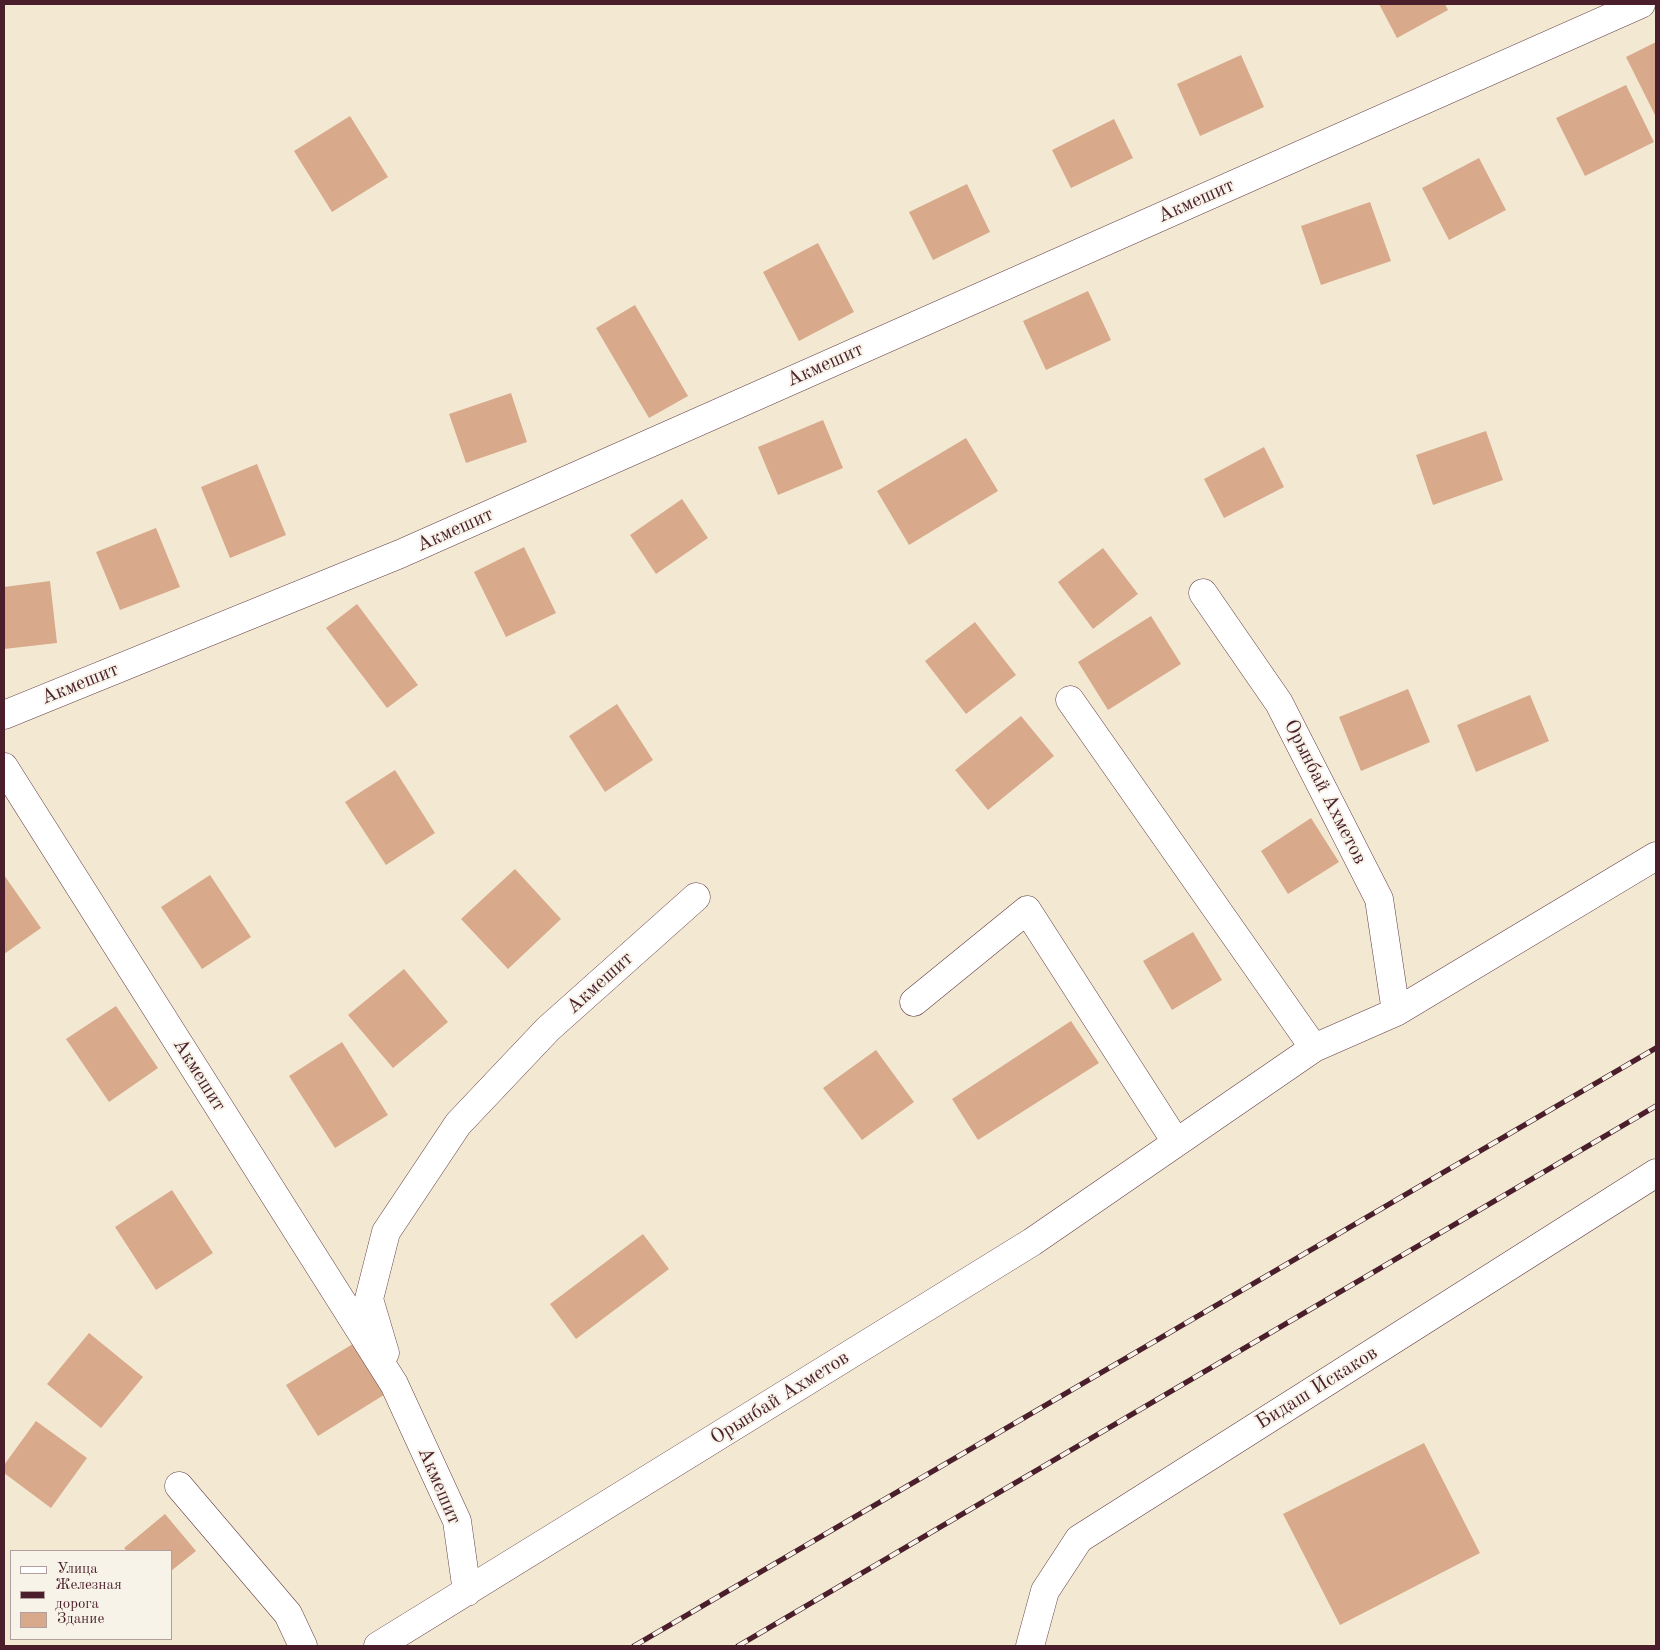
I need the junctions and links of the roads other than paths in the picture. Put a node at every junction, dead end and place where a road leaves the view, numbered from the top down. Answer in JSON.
{"nodes":[{"id":1,"x":1642,"y":4,"type":"edge"},
{"id":2,"x":1203,"y":593,"type":"dead end"},
{"id":3,"x":1070,"y":700,"type":"dead end"},
{"id":4,"x":4,"y":715,"type":"edge"},
{"id":5,"x":4,"y":767,"type":"edge"},
{"id":6,"x":1656,"y":856,"type":"edge"},
{"id":7,"x":696,"y":897,"type":"dead end"},
{"id":8,"x":914,"y":1002,"type":"dead end"},
{"id":9,"x":1396,"y":1012,"type":"junction"},
{"id":10,"x":1314,"y":1048,"type":"junction"},
{"id":11,"x":1176,"y":1142,"type":"junction"},
{"id":12,"x":1656,"y":1173,"type":"edge"},
{"id":13,"x":394,"y":1384,"type":"junction"},
{"id":14,"x":179,"y":1486,"type":"dead end"},
{"id":15,"x":467,"y":1592,"type":"junction"},
{"id":16,"x":304,"y":1646,"type":"edge"},
{"id":17,"x":378,"y":1646,"type":"edge"},
{"id":18,"x":1030,"y":1646,"type":"edge"}],
"edges":[{"from":1,"to":4,"type":"street","name":"Акмешит"},
{"from":2,"to":9,"type":"street","name":"Орынбай Ахметов"},
{"from":3,"to":10,"type":"street"},
{"from":5,"to":13,"type":"street","name":"Акмешит"},
{"from":6,"to":9,"type":"street","name":"Орынбай Ахметов"},
{"from":7,"to":13,"type":"street","name":"Акмешит"},
{"from":8,"to":11,"type":"street"},
{"from":9,"to":10,"type":"street","name":"Орынбай Ахметов"},
{"from":10,"to":11,"type":"street","name":"Орынбай Ахметов"},
{"from":11,"to":15,"type":"street","name":"Орынбай Ахметов"},
{"from":12,"to":18,"type":"street","name":"Бидаш Искаков"},
{"from":13,"to":15,"type":"street","name":"Акмешит"},
{"from":14,"to":16,"type":"street"},
{"from":15,"to":17,"type":"street","name":"Орынбай Ахметов"}]}
